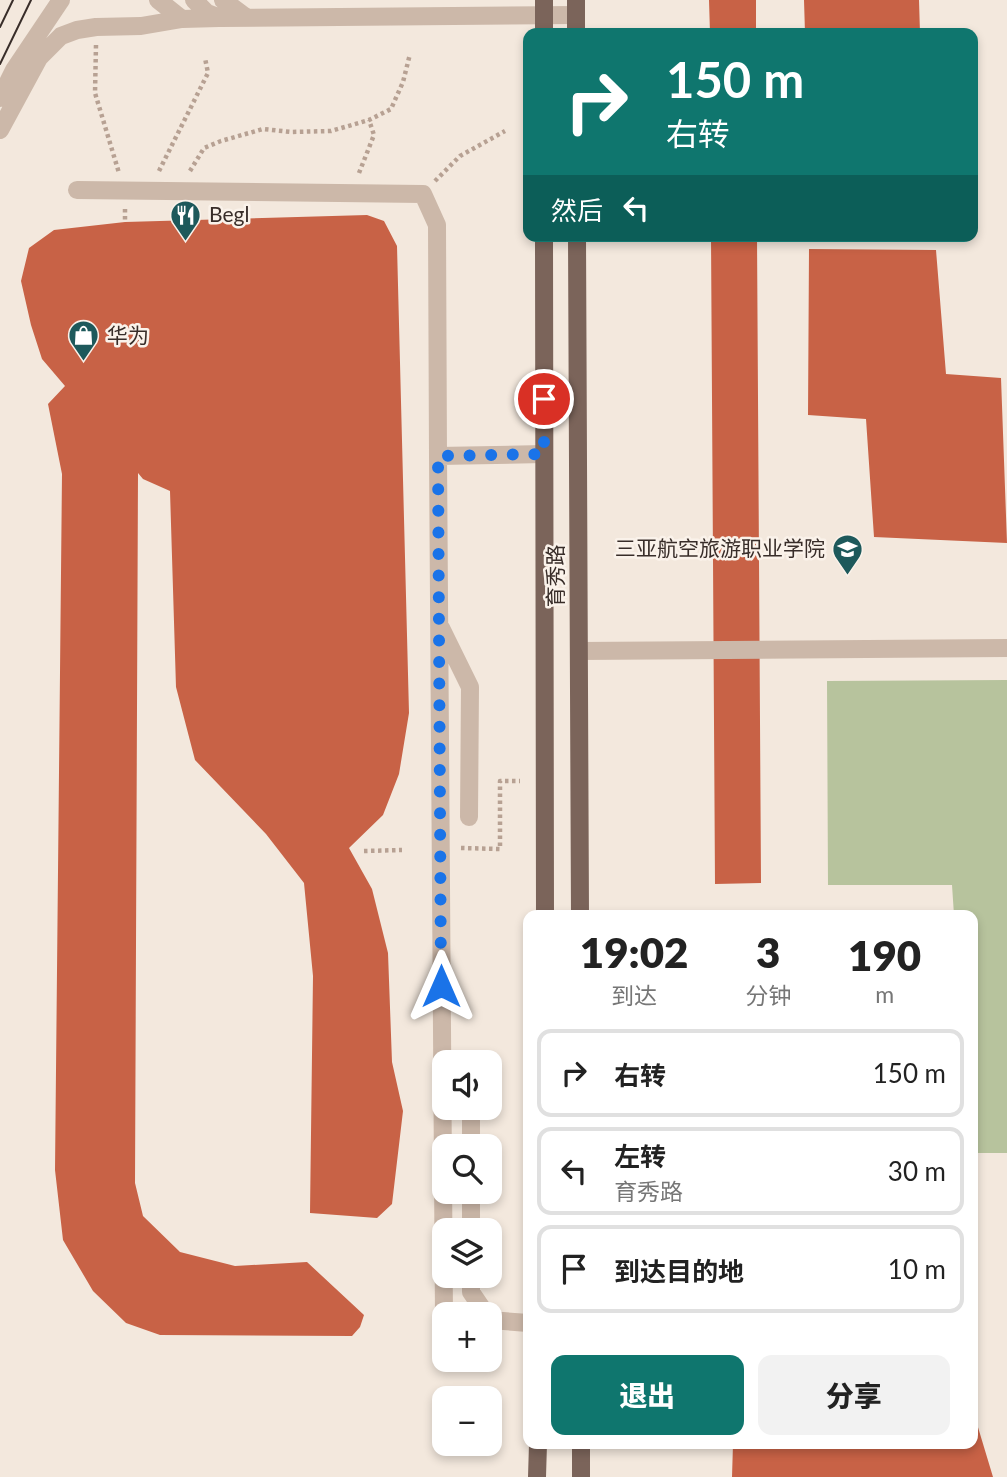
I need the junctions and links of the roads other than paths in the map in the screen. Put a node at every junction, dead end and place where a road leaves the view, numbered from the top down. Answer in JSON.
{"nodes":[{"id":1,"x":61,"y":0,"type":"edge"},
{"id":2,"x":158,"y":0,"type":"edge"},
{"id":3,"x":194,"y":0,"type":"edge"},
{"id":4,"x":223,"y":0,"type":"edge"},
{"id":5,"x":576,"y":7,"type":"edge"},
{"id":6,"x":544,"y":16,"type":"edge"},
{"id":7,"x":220,"y":18,"type":"junction"},
{"id":8,"x":247,"y":18,"type":"junction"},
{"id":9,"x":182,"y":19,"type":"junction"},
{"id":10,"x":576,"y":28,"type":"edge"},
{"id":11,"x":0,"y":98,"type":"edge"},
{"id":12,"x":0,"y":130,"type":"edge"},
{"id":13,"x":77,"y":190,"type":"dead end"},
{"id":14,"x":544,"y":242,"type":"edge"},
{"id":15,"x":577,"y":242,"type":"edge"},
{"id":16,"x":544,"y":454,"type":"junction"},
{"id":17,"x":438,"y":456,"type":"junction"},
{"id":18,"x":439,"y":624,"type":"junction"},
{"id":19,"x":1007,"y":648,"type":"edge"},
{"id":20,"x":579,"y":651,"type":"junction"},
{"id":21,"x":469,"y":817,"type":"dead end"},
{"id":22,"x":545,"y":910,"type":"edge"},
{"id":23,"x":580,"y":910,"type":"edge"},
{"id":24,"x":444,"y":1302,"type":"edge"},
{"id":25,"x":502,"y":1321,"type":"edge"},
{"id":26,"x":523,"y":1323,"type":"edge"},
{"id":27,"x":538,"y":1449,"type":"edge"},
{"id":28,"x":581,"y":1449,"type":"edge"},
{"id":29,"x":537,"y":1477,"type":"edge"},
{"id":30,"x":581,"y":1477,"type":"edge"}],
"edges":[{"from":1,"to":11,"type":"street"},
{"from":2,"to":9,"type":"street"},
{"from":3,"to":7,"type":"street"},
{"from":4,"to":8,"type":"street"},
{"from":5,"to":6,"type":"street"},
{"from":5,"to":10,"type":"main road"},
{"from":6,"to":8,"type":"street"},
{"from":7,"to":8,"type":"street"},
{"from":7,"to":9,"type":"street"},
{"from":9,"to":12,"type":"street"},
{"from":13,"to":17,"type":"street"},
{"from":14,"to":16,"type":"main road","name":"育秀路"},
{"from":15,"to":20,"type":"main road","name":"育秀路"},
{"from":16,"to":17,"type":"street"},
{"from":16,"to":22,"type":"main road","name":"育秀路"},
{"from":17,"to":18,"type":"street"},
{"from":18,"to":21,"type":"street"},
{"from":18,"to":24,"type":"street"},
{"from":19,"to":20,"type":"street"},
{"from":20,"to":23,"type":"main road","name":"育秀路"},
{"from":25,"to":26,"type":"street"},
{"from":27,"to":29,"type":"main road"},
{"from":28,"to":30,"type":"main road"}]}
